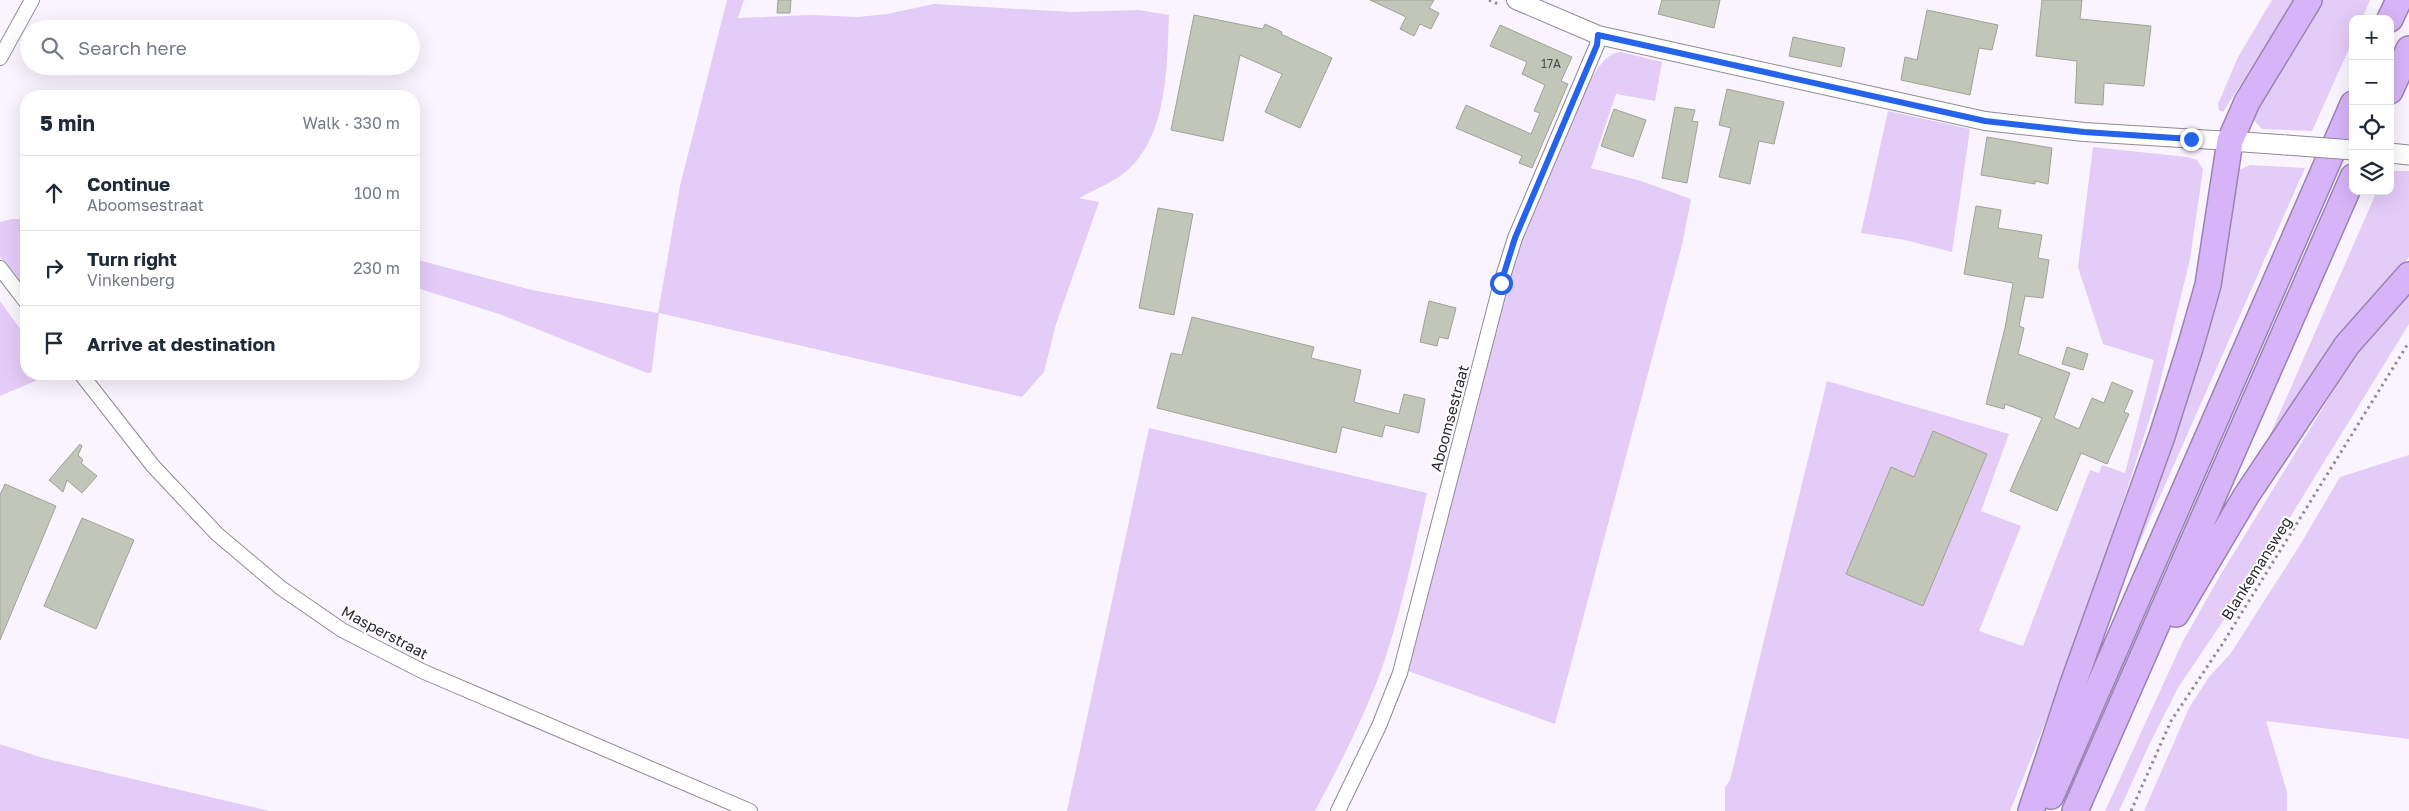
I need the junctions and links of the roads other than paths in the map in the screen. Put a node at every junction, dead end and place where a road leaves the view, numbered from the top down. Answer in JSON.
{"nodes":[{"id":1,"x":32,"y":0,"type":"edge"},
{"id":2,"x":1516,"y":0,"type":"edge"},
{"id":3,"x":2309,"y":0,"type":"edge"},
{"id":4,"x":2398,"y":0,"type":"edge"},
{"id":5,"x":2392,"y":15,"type":"edge"},
{"id":6,"x":21,"y":20,"type":"edge"},
{"id":7,"x":20,"y":22,"type":"edge"},
{"id":8,"x":1598,"y":35,"type":"junction"},
{"id":9,"x":2409,"y":49,"type":"edge"},
{"id":10,"x":0,"y":58,"type":"edge"},
{"id":11,"x":2394,"y":82,"type":"edge"},
{"id":12,"x":2353,"y":105,"type":"edge"},
{"id":13,"x":2230,"y":141,"type":"junction"},
{"id":14,"x":2349,"y":150,"type":"edge"},
{"id":15,"x":2394,"y":153,"type":"edge"},
{"id":16,"x":2409,"y":155,"type":"edge"},
{"id":17,"x":2349,"y":186,"type":"edge"},
{"id":18,"x":0,"y":268,"type":"edge"},
{"id":19,"x":2409,"y":275,"type":"edge"},
{"id":20,"x":20,"y":294,"type":"edge"},
{"id":21,"x":86,"y":380,"type":"edge"},
{"id":22,"x":2124,"y":700,"type":"junction"},
{"id":23,"x":750,"y":811,"type":"edge"},
{"id":24,"x":1338,"y":811,"type":"edge"},
{"id":25,"x":2031,"y":811,"type":"edge"},
{"id":26,"x":2044,"y":811,"type":"edge"},
{"id":27,"x":2075,"y":811,"type":"edge"}],
"edges":[{"from":1,"to":6,"type":"street"},
{"from":2,"to":8,"type":"street"},
{"from":3,"to":13,"type":"highway"},
{"from":4,"to":5,"type":"highway"},
{"from":7,"to":10,"type":"street"},
{"from":8,"to":13,"type":"street"},
{"from":8,"to":24,"type":"street","name":"Aboomsestraat"},
{"from":9,"to":11,"type":"highway"},
{"from":12,"to":26,"type":"highway"},
{"from":13,"to":14,"type":"main road","bridge":true},
{"from":13,"to":25,"type":"highway"},
{"from":15,"to":16,"type":"main road"},
{"from":17,"to":22,"type":"highway"},
{"from":18,"to":20,"type":"street"},
{"from":19,"to":22,"type":"highway"},
{"from":21,"to":23,"type":"street","name":"Masperstraat"},
{"from":22,"to":27,"type":"highway"}]}
